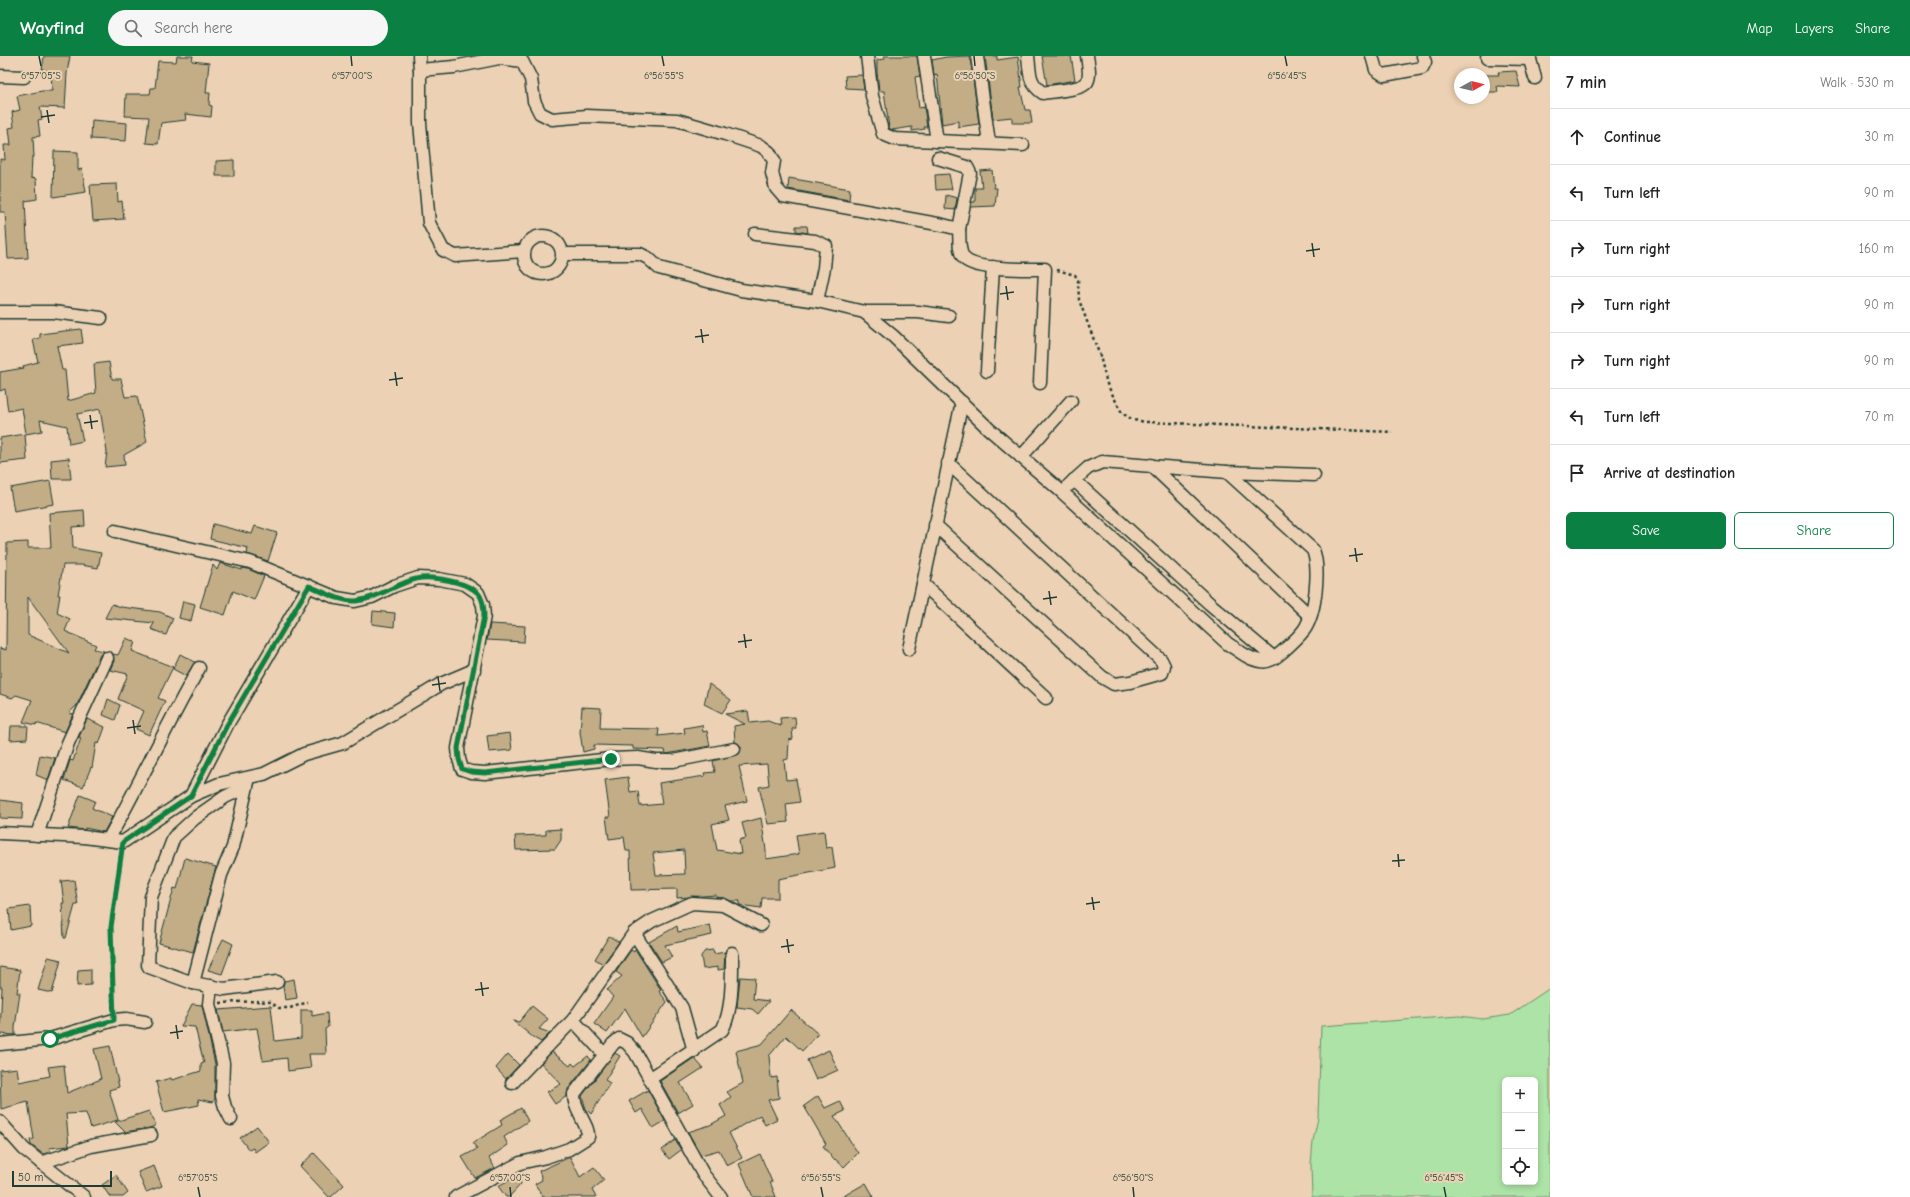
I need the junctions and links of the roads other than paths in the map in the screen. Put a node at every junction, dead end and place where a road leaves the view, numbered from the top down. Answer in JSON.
{"nodes":[{"id":1,"x":419,"y":56,"type":"edge"},
{"id":2,"x":867,"y":56,"type":"edge"},
{"id":3,"x":924,"y":56,"type":"edge"},
{"id":4,"x":977,"y":56,"type":"edge"},
{"id":5,"x":1028,"y":56,"type":"edge"},
{"id":6,"x":1087,"y":56,"type":"edge"},
{"id":7,"x":1372,"y":56,"type":"edge"},
{"id":8,"x":1423,"y":56,"type":"edge"},
{"id":9,"x":1530,"y":57,"type":"edge"},
{"id":10,"x":1487,"y":58,"type":"dead end"},
{"id":11,"x":420,"y":70,"type":"junction"},
{"id":12,"x":0,"y":76,"type":"edge"},
{"id":13,"x":24,"y":77,"type":"dead end"},
{"id":14,"x":1535,"y":78,"type":"dead end"},
{"id":15,"x":937,"y":141,"type":"junction"},
{"id":16,"x":989,"y":143,"type":"junction"},
{"id":17,"x":1023,"y":145,"type":"dead end"},
{"id":18,"x":938,"y":158,"type":"dead end"},
{"id":19,"x":959,"y":230,"type":"junction"},
{"id":20,"x":754,"y":234,"type":"dead end"},
{"id":21,"x":524,"y":251,"type":"junction"},
{"id":22,"x":563,"y":254,"type":"junction"},
{"id":23,"x":993,"y":267,"type":"junction"},
{"id":24,"x":817,"y":300,"type":"junction"},
{"id":25,"x":0,"y":312,"type":"edge"},
{"id":26,"x":864,"y":312,"type":"junction"},
{"id":27,"x":949,"y":316,"type":"dead end"},
{"id":28,"x":101,"y":318,"type":"dead end"},
{"id":29,"x":987,"y":371,"type":"dead end"},
{"id":30,"x":1040,"y":383,"type":"dead end"},
{"id":31,"x":1071,"y":401,"type":"dead end"},
{"id":32,"x":962,"y":402,"type":"junction"},
{"id":33,"x":1021,"y":456,"type":"junction"},
{"id":34,"x":948,"y":463,"type":"junction"},
{"id":35,"x":1151,"y":465,"type":"junction"},
{"id":36,"x":1227,"y":472,"type":"junction"},
{"id":37,"x":1314,"y":475,"type":"dead end"},
{"id":38,"x":1074,"y":480,"type":"junction"},
{"id":39,"x":1062,"y":492,"type":"junction"},
{"id":40,"x":935,"y":525,"type":"junction"},
{"id":41,"x":115,"y":530,"type":"dead end"},
{"id":42,"x":923,"y":584,"type":"junction"},
{"id":43,"x":309,"y":586,"type":"junction"},
{"id":44,"x":1309,"y":615,"type":"junction"},
{"id":45,"x":909,"y":649,"type":"dead end"},
{"id":46,"x":107,"y":658,"type":"dead end"},
{"id":47,"x":1274,"y":658,"type":"junction"},
{"id":48,"x":199,"y":668,"type":"dead end"},
{"id":49,"x":474,"y":670,"type":"junction"},
{"id":50,"x":1046,"y":698,"type":"dead end"},
{"id":51,"x":734,"y":749,"type":"dead end"},
{"id":52,"x":248,"y":782,"type":"junction"},
{"id":53,"x":191,"y":796,"type":"junction"},
{"id":54,"x":0,"y":833,"type":"edge"},
{"id":55,"x":37,"y":835,"type":"junction"},
{"id":56,"x":108,"y":840,"type":"junction"},
{"id":57,"x":761,"y":925,"type":"dead end"},
{"id":58,"x":634,"y":933,"type":"junction"},
{"id":59,"x":732,"y":953,"type":"dead end"},
{"id":60,"x":277,"y":982,"type":"dead end"},
{"id":61,"x":193,"y":983,"type":"junction"},
{"id":62,"x":211,"y":986,"type":"junction"},
{"id":63,"x":573,"y":1020,"type":"junction"},
{"id":64,"x":145,"y":1022,"type":"dead end"},
{"id":65,"x":0,"y":1044,"type":"edge"},
{"id":66,"x":694,"y":1051,"type":"junction"},
{"id":67,"x":605,"y":1054,"type":"junction"},
{"id":68,"x":651,"y":1078,"type":"junction"},
{"id":69,"x":512,"y":1083,"type":"dead end"},
{"id":70,"x":231,"y":1119,"type":"dead end"},
{"id":71,"x":0,"y":1122,"type":"edge"},
{"id":72,"x":151,"y":1135,"type":"dead end"},
{"id":73,"x":41,"y":1163,"type":"junction"},
{"id":74,"x":84,"y":1197,"type":"edge"},
{"id":75,"x":456,"y":1197,"type":"edge"},
{"id":76,"x":721,"y":1197,"type":"edge"}],
"edges":[{"from":1,"to":11,"type":"street"},
{"from":2,"to":15,"type":"street"},
{"from":3,"to":15,"type":"street"},
{"from":4,"to":16,"type":"street"},
{"from":5,"to":6,"type":"street"},
{"from":7,"to":8,"type":"street"},
{"from":9,"to":10,"type":"street"},
{"from":9,"to":14,"type":"street"},
{"from":11,"to":19,"type":"street"},
{"from":11,"to":21,"type":"street"},
{"from":12,"to":13,"type":"street"},
{"from":15,"to":16,"type":"street"},
{"from":16,"to":17,"type":"street"},
{"from":18,"to":19,"type":"street"},
{"from":19,"to":23,"type":"street"},
{"from":20,"to":24,"type":"street"},
{"from":21,"to":22,"type":"street"},
{"from":21,"to":22,"type":"street"},
{"from":22,"to":24,"type":"street"},
{"from":23,"to":29,"type":"street"},
{"from":23,"to":30,"type":"street"},
{"from":24,"to":26,"type":"street"},
{"from":25,"to":28,"type":"street"},
{"from":26,"to":27,"type":"street"},
{"from":26,"to":32,"type":"street"},
{"from":31,"to":33,"type":"street"},
{"from":32,"to":33,"type":"street"},
{"from":32,"to":34,"type":"street"},
{"from":33,"to":39,"type":"street"},
{"from":34,"to":40,"type":"street"},
{"from":34,"to":40,"type":"street"},
{"from":35,"to":36,"type":"street"},
{"from":35,"to":38,"type":"street"},
{"from":35,"to":44,"type":"street"},
{"from":36,"to":37,"type":"street"},
{"from":36,"to":44,"type":"street"},
{"from":38,"to":39,"type":"street"},
{"from":38,"to":47,"type":"street"},
{"from":39,"to":47,"type":"street"},
{"from":40,"to":42,"type":"street"},
{"from":41,"to":43,"type":"street"},
{"from":42,"to":45,"type":"street"},
{"from":42,"to":50,"type":"street"},
{"from":43,"to":49,"type":"street"},
{"from":43,"to":53,"type":"street"},
{"from":44,"to":47,"type":"street"},
{"from":46,"to":55,"type":"street"},
{"from":48,"to":56,"type":"street"},
{"from":49,"to":51,"type":"street"},
{"from":49,"to":52,"type":"street"},
{"from":52,"to":53,"type":"street"},
{"from":52,"to":61,"type":"street"},
{"from":52,"to":61,"type":"street"},
{"from":53,"to":56,"type":"street"},
{"from":54,"to":55,"type":"street"},
{"from":55,"to":56,"type":"street"},
{"from":57,"to":58,"type":"street"},
{"from":58,"to":63,"type":"street"},
{"from":58,"to":66,"type":"street"},
{"from":59,"to":66,"type":"street"},
{"from":60,"to":62,"type":"street"},
{"from":61,"to":62,"type":"street"},
{"from":62,"to":70,"type":"street"},
{"from":63,"to":67,"type":"street"},
{"from":63,"to":69,"type":"street"},
{"from":64,"to":65,"type":"street"},
{"from":66,"to":68,"type":"street"},
{"from":67,"to":68,"type":"street"},
{"from":67,"to":75,"type":"street"},
{"from":68,"to":76,"type":"street"},
{"from":71,"to":73,"type":"street"},
{"from":72,"to":73,"type":"street"},
{"from":73,"to":74,"type":"street"}]}
